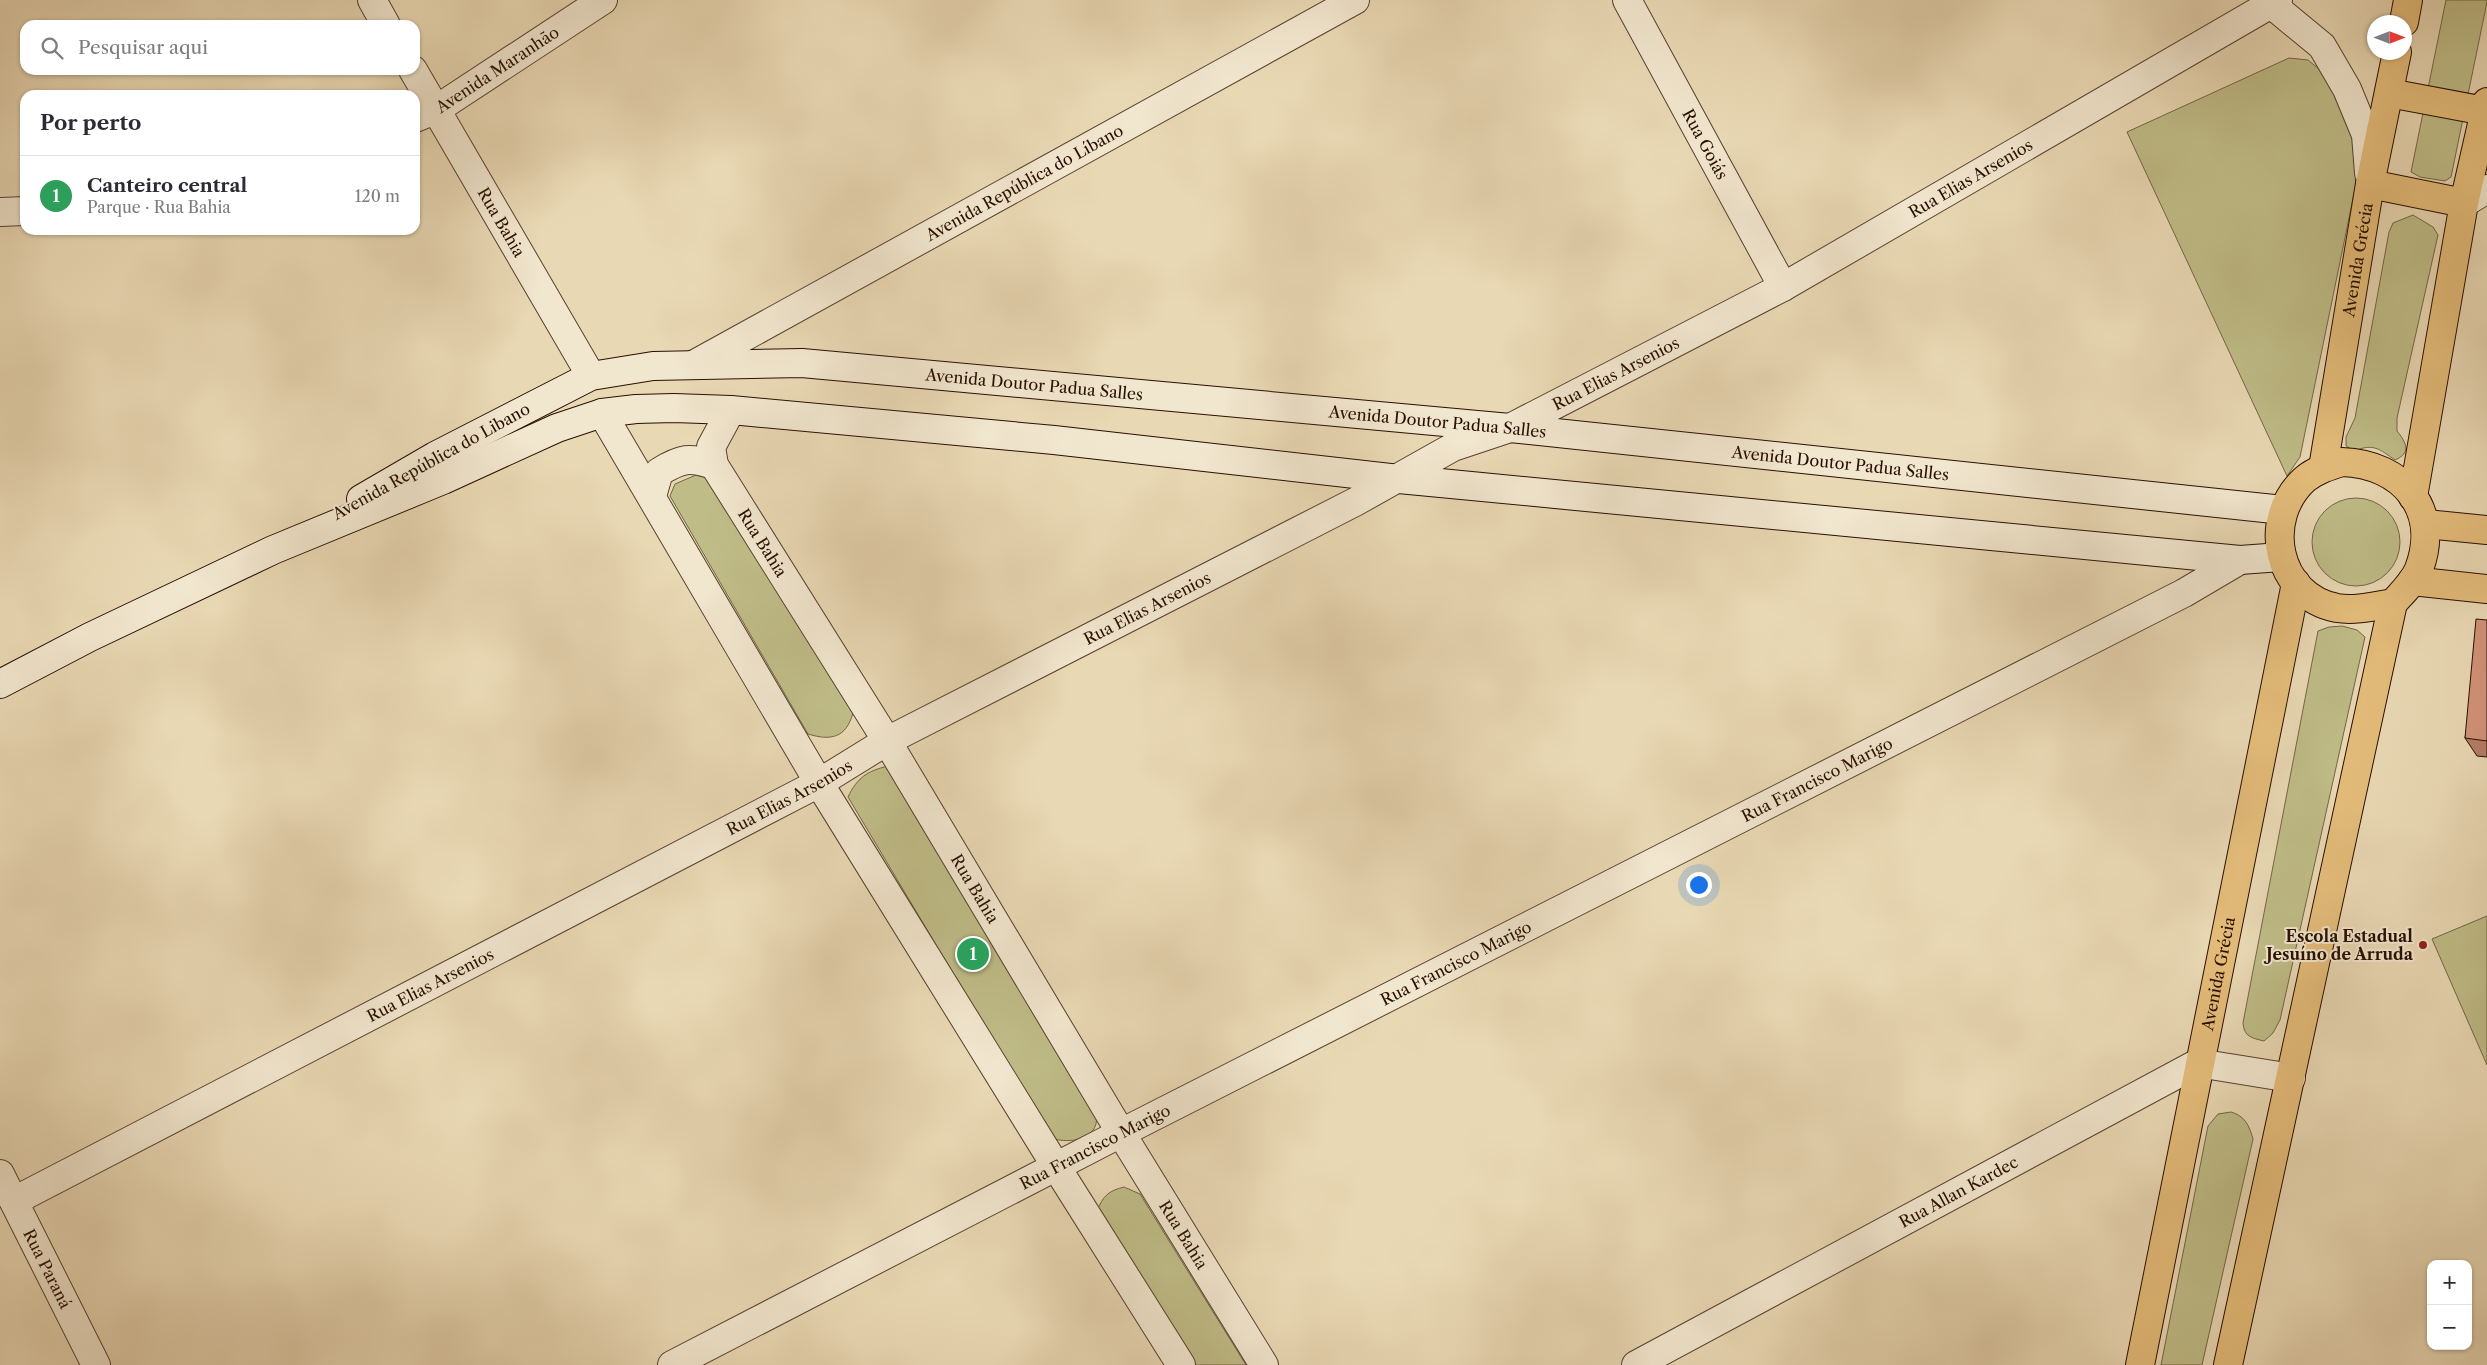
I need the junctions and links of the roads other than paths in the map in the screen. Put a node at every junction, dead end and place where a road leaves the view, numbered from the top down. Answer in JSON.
{"nodes":[{"id":1,"x":372,"y":0,"type":"edge"},
{"id":2,"x":603,"y":0,"type":"edge"},
{"id":3,"x":1355,"y":0,"type":"edge"},
{"id":4,"x":1626,"y":0,"type":"edge"},
{"id":5,"x":2408,"y":0,"type":"edge"},
{"id":6,"x":2275,"y":2,"type":"edge"},
{"id":7,"x":2405,"y":15,"type":"edge"},
{"id":8,"x":383,"y":20,"type":"edge"},
{"id":9,"x":2395,"y":60,"type":"edge"},
{"id":10,"x":414,"y":75,"type":"edge"},
{"id":11,"x":419,"y":90,"type":"edge"},
{"id":12,"x":2389,"y":93,"type":"junction"},
{"id":13,"x":420,"y":94,"type":"edge"},
{"id":14,"x":2486,"y":106,"type":"edge"},
{"id":15,"x":426,"y":114,"type":"edge"},
{"id":16,"x":2370,"y":184,"type":"junction"},
{"id":17,"x":2476,"y":196,"type":"edge"},
{"id":18,"x":20,"y":211,"type":"edge"},
{"id":19,"x":0,"y":212,"type":"edge"},
{"id":20,"x":1783,"y":287,"type":"junction"},
{"id":21,"x":695,"y":364,"type":"junction"},
{"id":22,"x":591,"y":376,"type":"junction"},
{"id":23,"x":731,"y":410,"type":"junction"},
{"id":24,"x":602,"y":413,"type":"junction"},
{"id":25,"x":1510,"y":428,"type":"junction"},
{"id":26,"x":714,"y":465,"type":"junction"},
{"id":27,"x":2323,"y":468,"type":"junction"},
{"id":28,"x":1399,"y":479,"type":"junction"},
{"id":29,"x":652,"y":496,"type":"junction"},
{"id":30,"x":2414,"y":496,"type":"junction"},
{"id":31,"x":2283,"y":510,"type":"junction"},
{"id":32,"x":2426,"y":524,"type":"junction"},
{"id":33,"x":2487,"y":530,"type":"edge"},
{"id":34,"x":273,"y":550,"type":"junction"},
{"id":35,"x":2282,"y":557,"type":"junction"},
{"id":36,"x":2240,"y":560,"type":"junction"},
{"id":37,"x":2412,"y":582,"type":"junction"},
{"id":38,"x":2296,"y":583,"type":"junction"},
{"id":39,"x":2487,"y":589,"type":"edge"},
{"id":40,"x":2393,"y":603,"type":"junction"},
{"id":41,"x":0,"y":684,"type":"edge"},
{"id":42,"x":887,"y":741,"type":"junction"},
{"id":43,"x":819,"y":783,"type":"junction"},
{"id":44,"x":2198,"y":1063,"type":"junction"},
{"id":45,"x":2291,"y":1078,"type":"junction"},
{"id":46,"x":1121,"y":1133,"type":"junction"},
{"id":47,"x":1057,"y":1168,"type":"junction"},
{"id":48,"x":0,"y":1174,"type":"edge"},
{"id":49,"x":14,"y":1200,"type":"junction"},
{"id":50,"x":96,"y":1365,"type":"edge"},
{"id":51,"x":672,"y":1365,"type":"edge"},
{"id":52,"x":1181,"y":1365,"type":"edge"},
{"id":53,"x":1264,"y":1365,"type":"edge"},
{"id":54,"x":1636,"y":1365,"type":"edge"},
{"id":55,"x":2140,"y":1365,"type":"edge"},
{"id":56,"x":2228,"y":1365,"type":"edge"}],
"edges":[{"from":1,"to":8,"type":"street"},
{"from":2,"to":15,"type":"street","name":"Avenida Maranhão"},
{"from":3,"to":21,"type":"street","name":"Avenida República do Líbano"},
{"from":4,"to":20,"type":"street","name":"Rua Goiás"},
{"from":5,"to":7,"type":"main road"},
{"from":6,"to":16,"type":"street"},
{"from":6,"to":20,"type":"street","name":"Rua Elias Arsenios"},
{"from":9,"to":12,"type":"main road","name":"Avenida Grécia"},
{"from":10,"to":11,"type":"street","name":"Rua Bahia"},
{"from":12,"to":14,"type":"main road"},
{"from":12,"to":16,"type":"main road","name":"Avenida Grécia"},
{"from":13,"to":15,"type":"street","name":"Rua Bahia"},
{"from":14,"to":17,"type":"main road"},
{"from":15,"to":22,"type":"street","name":"Rua Bahia"},
{"from":16,"to":17,"type":"main road"},
{"from":16,"to":27,"type":"main road","name":"Avenida Grécia"},
{"from":17,"to":30,"type":"main road"},
{"from":18,"to":19,"type":"street"},
{"from":20,"to":25,"type":"street","name":"Rua Elias Arsenios"},
{"from":21,"to":22,"type":"street","name":"Avenida Doutor Padua Salles"},
{"from":21,"to":25,"type":"street","name":"Avenida Doutor Padua Salles"},
{"from":22,"to":34,"type":"street","name":"Avenida República do Libano"},
{"from":23,"to":24,"type":"street","name":"Avenida República do Libano"},
{"from":23,"to":26,"type":"street"},
{"from":23,"to":28,"type":"street"},
{"from":24,"to":29,"type":"street"},
{"from":24,"to":34,"type":"street","name":"Avenida República do Libano"},
{"from":25,"to":28,"type":"street","name":"Rua Elias Arsenios"},
{"from":25,"to":31,"type":"street","name":"Avenida Doutor Padua Salles"},
{"from":26,"to":29,"type":"street"},
{"from":26,"to":42,"type":"street","name":"Rua Bahia"},
{"from":27,"to":30,"type":"main road"},
{"from":27,"to":31,"type":"main road"},
{"from":28,"to":36,"type":"street"},
{"from":28,"to":42,"type":"street","name":"Rua Elias Arsenios"},
{"from":29,"to":43,"type":"street"},
{"from":30,"to":32,"type":"main road"},
{"from":31,"to":35,"type":"main road"},
{"from":32,"to":33,"type":"main road"},
{"from":32,"to":37,"type":"main road"},
{"from":34,"to":41,"type":"street","name":"Avenida República do Libano"},
{"from":35,"to":36,"type":"street"},
{"from":35,"to":38,"type":"main road"},
{"from":36,"to":46,"type":"street","name":"Rua Francisco Marigo"},
{"from":37,"to":39,"type":"main road"},
{"from":37,"to":40,"type":"main road"},
{"from":38,"to":40,"type":"main road"},
{"from":38,"to":44,"type":"main road","name":"Avenida Grécia"},
{"from":40,"to":45,"type":"main road"},
{"from":42,"to":43,"type":"street","name":"Rua Elias Arsenios"},
{"from":42,"to":46,"type":"street","name":"Rua Bahia"},
{"from":43,"to":47,"type":"street"},
{"from":43,"to":49,"type":"street","name":"Rua Elias Arsenios"},
{"from":44,"to":45,"type":"street"},
{"from":44,"to":54,"type":"street","name":"Rua Allan Kardec"},
{"from":44,"to":55,"type":"main road","name":"Avenida Grécia"},
{"from":45,"to":56,"type":"main road"},
{"from":46,"to":47,"type":"street","name":"Rua Francisco Marigo"},
{"from":46,"to":53,"type":"street","name":"Rua Bahia"},
{"from":47,"to":51,"type":"street","name":"Rua Francisco Marigo"},
{"from":47,"to":52,"type":"street"},
{"from":48,"to":49,"type":"street","name":"Rua Paraná"},
{"from":49,"to":50,"type":"street","name":"Rua Paraná"}]}
